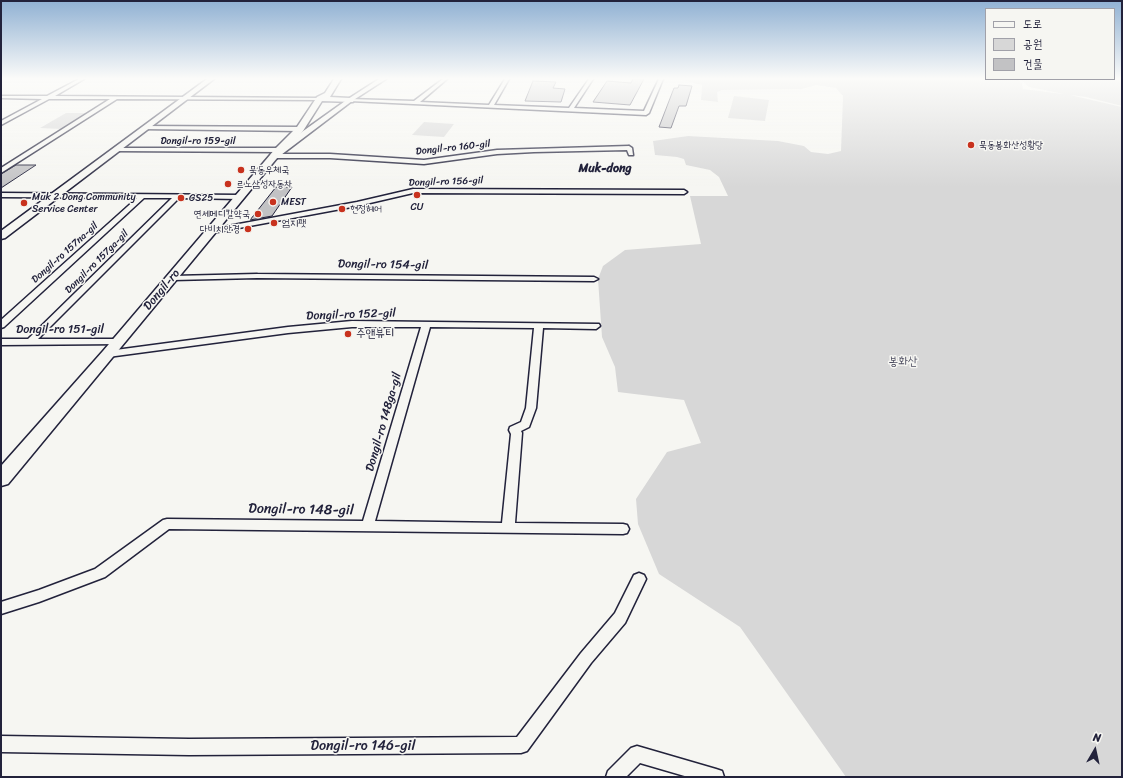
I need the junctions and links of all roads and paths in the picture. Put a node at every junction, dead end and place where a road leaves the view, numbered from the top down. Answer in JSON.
{"nodes":[{"id":1,"x":15,"y":115,"type":"edge"},
{"id":2,"x":89,"y":115,"type":"edge"},
{"id":3,"x":162,"y":115,"type":"edge"},
{"id":4,"x":309,"y":115,"type":"edge"},
{"id":5,"x":321,"y":115,"type":"edge"},
{"id":6,"x":329,"y":115,"type":"edge"},
{"id":7,"x":1,"y":123,"type":"edge"},
{"id":8,"x":302,"y":125,"type":"junction"},
{"id":9,"x":145,"y":128,"type":"junction"},
{"id":10,"x":117,"y":150,"type":"junction"},
{"id":11,"x":277,"y":153,"type":"junction"},
{"id":12,"x":631,"y":154,"type":"dead end"},
{"id":13,"x":1,"y":165,"type":"edge"},
{"id":14,"x":9,"y":165,"type":"junction"},
{"id":15,"x":1,"y":171,"type":"edge"},
{"id":16,"x":684,"y":192,"type":"dead end"},
{"id":17,"x":1,"y":196,"type":"edge"},
{"id":18,"x":55,"y":196,"type":"junction"},
{"id":19,"x":143,"y":196,"type":"junction"},
{"id":20,"x":178,"y":196,"type":"junction"},
{"id":21,"x":240,"y":197,"type":"junction"},
{"id":22,"x":1,"y":228,"type":"edge"},
{"id":23,"x":10,"y":229,"type":"junction"},
{"id":24,"x":212,"y":231,"type":"junction"},
{"id":25,"x":1,"y":236,"type":"edge"},
{"id":26,"x":172,"y":278,"type":"junction"},
{"id":27,"x":594,"y":280,"type":"dead end"},
{"id":28,"x":1,"y":325,"type":"edge"},
{"id":29,"x":426,"y":325,"type":"junction"},
{"id":30,"x":539,"y":326,"type":"junction"},
{"id":31,"x":596,"y":326,"type":"dead end"},
{"id":32,"x":1,"y":342,"type":"edge"},
{"id":33,"x":30,"y":342,"type":"junction"},
{"id":34,"x":118,"y":342,"type":"junction"},
{"id":35,"x":108,"y":354,"type":"junction"},
{"id":36,"x":1,"y":479,"type":"edge"},
{"id":37,"x":366,"y":526,"type":"junction"},
{"id":38,"x":508,"y":528,"type":"junction"},
{"id":39,"x":623,"y":529,"type":"dead end"},
{"id":40,"x":639,"y":579,"type":"dead end"},
{"id":41,"x":1,"y":608,"type":"edge"},
{"id":42,"x":1,"y":744,"type":"edge"},
{"id":43,"x":614,"y":777,"type":"edge"},
{"id":44,"x":716,"y":777,"type":"edge"}],
"edges":[{"from":1,"to":7,"type":"street"},
{"from":2,"to":14,"type":"street"},
{"from":3,"to":9,"type":"street"},
{"from":4,"to":8,"type":"main road","name":"Dongil-ro"},
{"from":5,"to":8,"type":"street"},
{"from":6,"to":11,"type":"street"},
{"from":8,"to":9,"type":"street"},
{"from":8,"to":11,"type":"main road","name":"Dongil-ro"},
{"from":9,"to":10,"type":"street"},
{"from":10,"to":11,"type":"street","name":"Dongil-ro 159-gil"},
{"from":10,"to":18,"type":"street"},
{"from":11,"to":12,"type":"street","name":"Dongil-ro 160-gil"},
{"from":11,"to":21,"type":"main road","name":"Dongil-ro"},
{"from":13,"to":14,"type":"street"},
{"from":14,"to":15,"type":"street"},
{"from":16,"to":24,"type":"street","name":"Dongil-ro 156-gil"},
{"from":17,"to":18,"type":"street"},
{"from":18,"to":19,"type":"street"},
{"from":18,"to":23,"type":"street"},
{"from":19,"to":20,"type":"street"},
{"from":19,"to":28,"type":"street","name":"Dongil-ro 157na-gil"},
{"from":20,"to":21,"type":"street"},
{"from":20,"to":33,"type":"street","name":"Dongil-ro 157ga-gil"},
{"from":21,"to":24,"type":"main road","name":"Dongil-ro"},
{"from":22,"to":23,"type":"street"},
{"from":23,"to":25,"type":"street"},
{"from":24,"to":26,"type":"main road","name":"Dongil-ro"},
{"from":26,"to":27,"type":"street","name":"Dongil-ro 154-gil"},
{"from":26,"to":34,"type":"main road","name":"Dongil-ro"},
{"from":29,"to":30,"type":"street","name":"Dongil-ro 152-gil"},
{"from":29,"to":35,"type":"street","name":"Dongil-ro 152-gil"},
{"from":29,"to":37,"type":"street","name":"Dongil-ro 148ga-gil"},
{"from":30,"to":31,"type":"street","name":"Dongil-ro 152-gil"},
{"from":30,"to":38,"type":"street"},
{"from":32,"to":33,"type":"street","name":"Dongil-ro 151-gil"},
{"from":33,"to":34,"type":"street","name":"Dongil-ro 151-gil"},
{"from":34,"to":35,"type":"main road","name":"Dongil-ro"},
{"from":35,"to":36,"type":"main road","name":"Dongil-ro"},
{"from":37,"to":38,"type":"street","name":"Dongil-ro 148-gil"},
{"from":37,"to":41,"type":"street","name":"Dongil-ro 148-gil"},
{"from":38,"to":39,"type":"street","name":"Dongil-ro 148-gil"},
{"from":40,"to":42,"type":"street","name":"Dongil-ro 146-gil"},
{"from":43,"to":44,"type":"street"}]}
